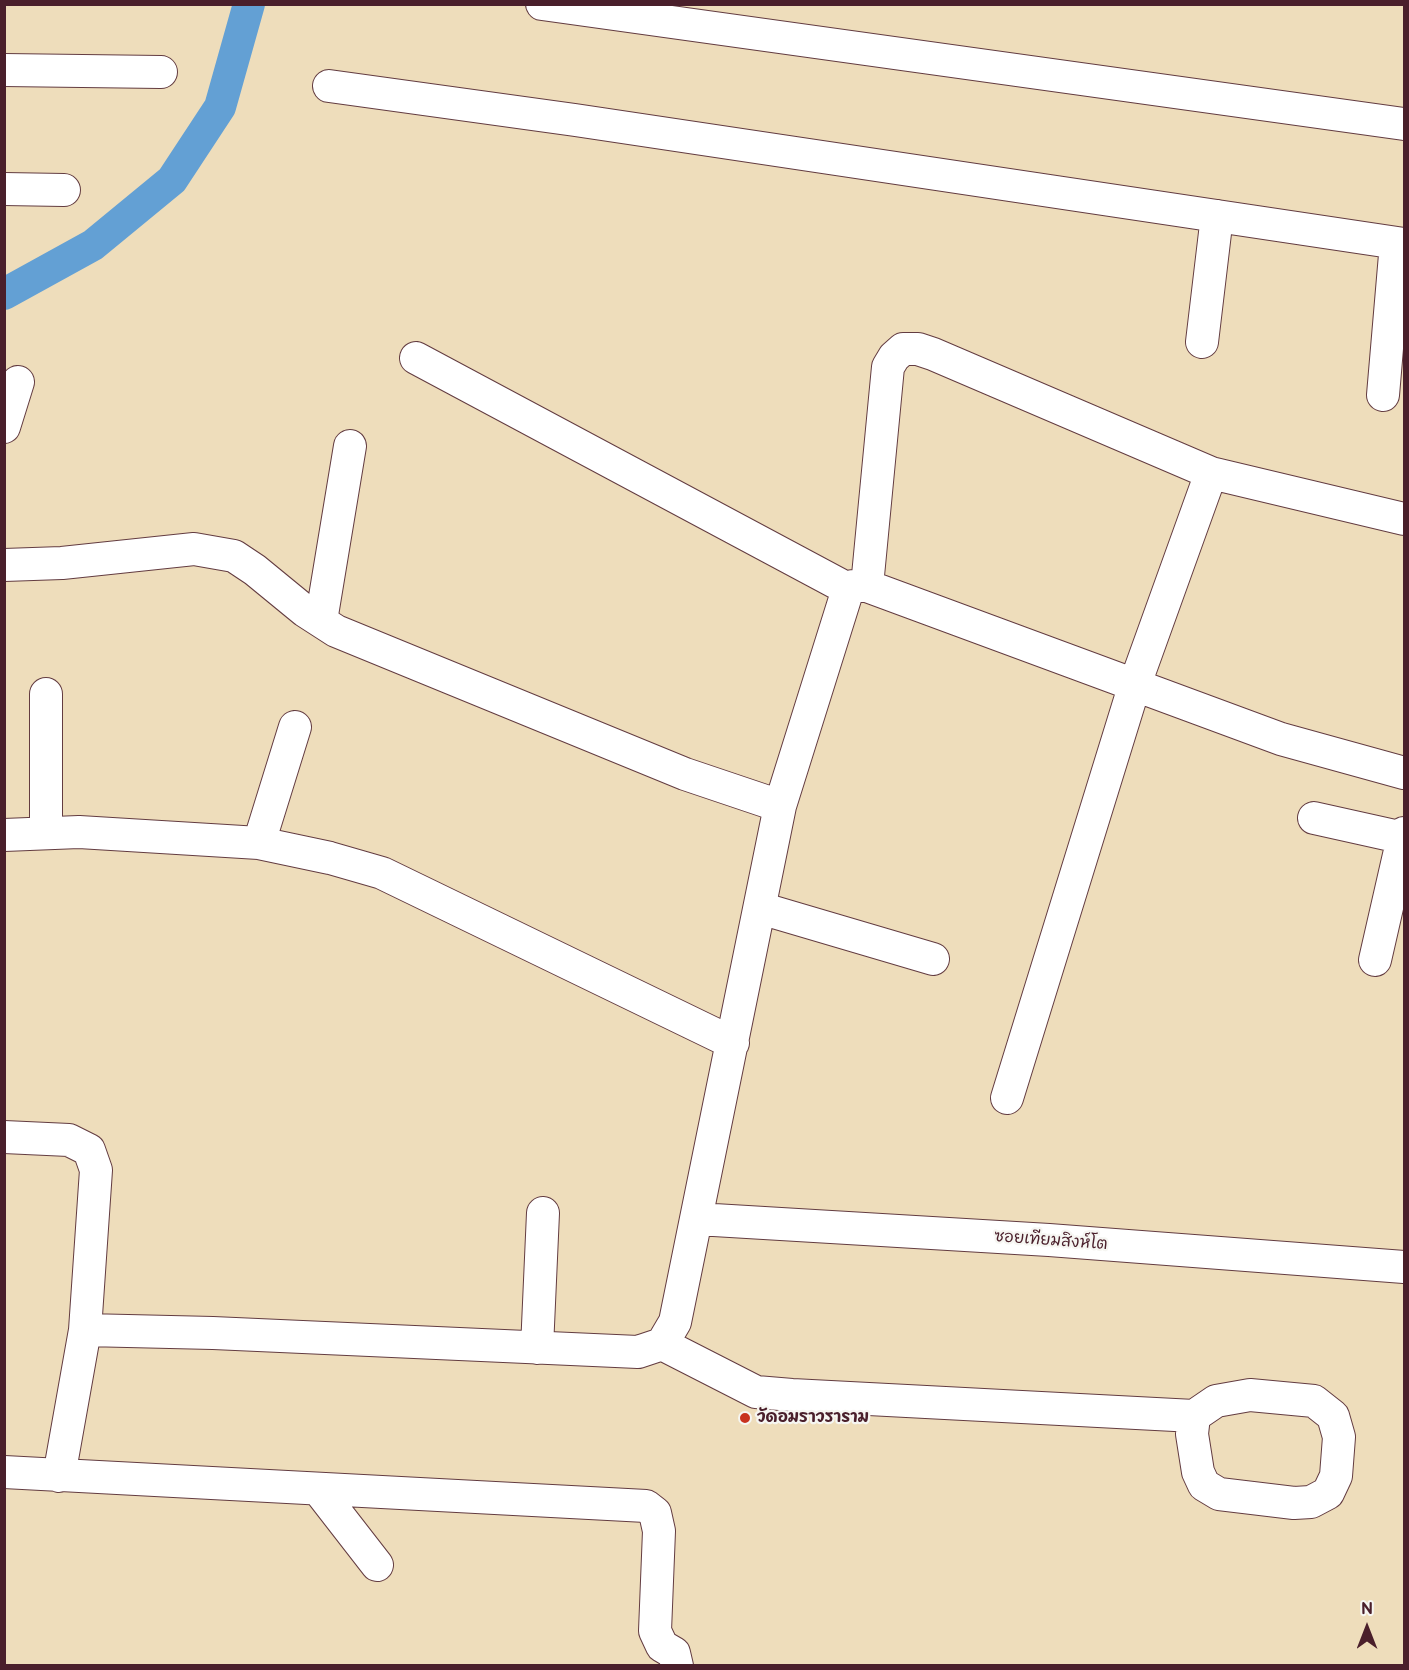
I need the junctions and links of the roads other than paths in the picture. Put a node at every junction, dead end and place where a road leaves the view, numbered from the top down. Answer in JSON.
{"nodes":[{"id":1,"x":542,"y":4,"type":"edge"},
{"id":2,"x":621,"y":10,"type":"edge"},
{"id":3,"x":4,"y":70,"type":"edge"},
{"id":4,"x":160,"y":72,"type":"dead end"},
{"id":5,"x":329,"y":86,"type":"dead end"},
{"id":6,"x":1404,"y":123,"type":"edge"},
{"id":7,"x":4,"y":189,"type":"edge"},
{"id":8,"x":64,"y":190,"type":"dead end"},
{"id":9,"x":1217,"y":216,"type":"junction"},
{"id":10,"x":1400,"y":243,"type":"edge"},
{"id":11,"x":1202,"y":342,"type":"dead end"},
{"id":12,"x":417,"y":358,"type":"dead end"},
{"id":13,"x":18,"y":382,"type":"dead end"},
{"id":14,"x":1383,"y":395,"type":"dead end"},
{"id":15,"x":4,"y":427,"type":"edge"},
{"id":16,"x":350,"y":446,"type":"dead end"},
{"id":17,"x":1211,"y":473,"type":"junction"},
{"id":18,"x":1404,"y":519,"type":"edge"},
{"id":19,"x":4,"y":565,"type":"edge"},
{"id":20,"x":857,"y":588,"type":"junction"},
{"id":21,"x":321,"y":621,"type":"junction"},
{"id":22,"x":1134,"y":687,"type":"junction"},
{"id":23,"x":46,"y":694,"type":"dead end"},
{"id":24,"x":295,"y":726,"type":"dead end"},
{"id":25,"x":1404,"y":773,"type":"edge"},
{"id":26,"x":780,"y":806,"type":"junction"},
{"id":27,"x":1314,"y":818,"type":"dead end"},
{"id":28,"x":46,"y":833,"type":"junction"},
{"id":29,"x":4,"y":835,"type":"edge"},
{"id":30,"x":1404,"y":836,"type":"edge"},
{"id":31,"x":259,"y":843,"type":"junction"},
{"id":32,"x":760,"y":908,"type":"junction"},
{"id":33,"x":933,"y":959,"type":"dead end"},
{"id":34,"x":1375,"y":960,"type":"dead end"},
{"id":35,"x":733,"y":1043,"type":"junction"},
{"id":36,"x":1007,"y":1098,"type":"dead end"},
{"id":37,"x":4,"y":1137,"type":"edge"},
{"id":38,"x":543,"y":1214,"type":"dead end"},
{"id":39,"x":698,"y":1219,"type":"junction"},
{"id":40,"x":1404,"y":1268,"type":"edge"},
{"id":41,"x":85,"y":1330,"type":"junction"},
{"id":42,"x":662,"y":1344,"type":"junction"},
{"id":43,"x":537,"y":1348,"type":"junction"},
{"id":44,"x":1194,"y":1416,"type":"junction"},
{"id":45,"x":4,"y":1472,"type":"edge"},
{"id":46,"x":59,"y":1476,"type":"junction"},
{"id":47,"x":318,"y":1489,"type":"junction"},
{"id":48,"x":377,"y":1565,"type":"dead end"},
{"id":49,"x":677,"y":1665,"type":"edge"}],
"edges":[{"from":1,"to":2,"type":"street"},
{"from":2,"to":6,"type":"street"},
{"from":3,"to":4,"type":"street"},
{"from":5,"to":9,"type":"street"},
{"from":7,"to":8,"type":"street"},
{"from":9,"to":10,"type":"street"},
{"from":9,"to":11,"type":"street"},
{"from":10,"to":14,"type":"street"},
{"from":12,"to":20,"type":"street"},
{"from":13,"to":15,"type":"street"},
{"from":16,"to":21,"type":"street"},
{"from":17,"to":18,"type":"street"},
{"from":17,"to":20,"type":"street"},
{"from":17,"to":22,"type":"street"},
{"from":19,"to":21,"type":"street"},
{"from":20,"to":22,"type":"street"},
{"from":20,"to":26,"type":"street"},
{"from":21,"to":26,"type":"street"},
{"from":22,"to":25,"type":"street"},
{"from":22,"to":36,"type":"street"},
{"from":23,"to":28,"type":"street"},
{"from":24,"to":31,"type":"street"},
{"from":26,"to":32,"type":"street"},
{"from":27,"to":30,"type":"street"},
{"from":28,"to":29,"type":"street"},
{"from":28,"to":31,"type":"street"},
{"from":30,"to":34,"type":"street"},
{"from":31,"to":35,"type":"street"},
{"from":32,"to":33,"type":"street"},
{"from":32,"to":35,"type":"street"},
{"from":35,"to":39,"type":"street"},
{"from":37,"to":41,"type":"street"},
{"from":38,"to":43,"type":"street"},
{"from":39,"to":40,"type":"street","name":"ซอยเทียมสิงห์โต"},
{"from":39,"to":42,"type":"street"},
{"from":41,"to":43,"type":"street"},
{"from":41,"to":46,"type":"street"},
{"from":42,"to":43,"type":"street"},
{"from":42,"to":44,"type":"street"},
{"from":44,"to":44,"type":"street"},
{"from":45,"to":46,"type":"street"},
{"from":46,"to":47,"type":"street"},
{"from":47,"to":48,"type":"street"},
{"from":47,"to":49,"type":"street"}]}
